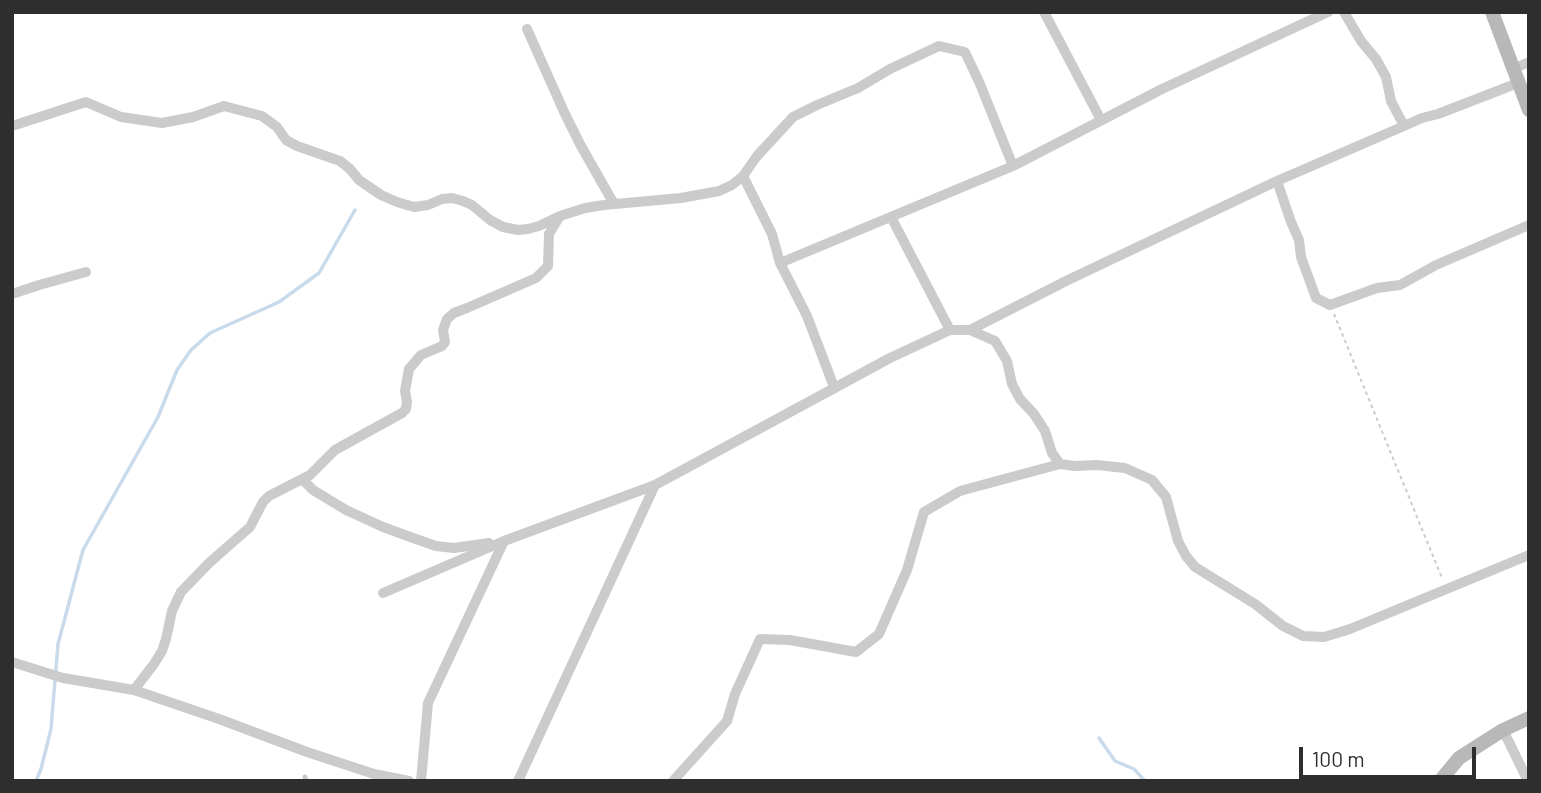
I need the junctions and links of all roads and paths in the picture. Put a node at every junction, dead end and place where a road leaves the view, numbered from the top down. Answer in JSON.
{"nodes":[{"id":1,"x":1044,"y":12,"type":"edge"},
{"id":2,"x":1328,"y":12,"type":"edge"},
{"id":3,"x":1344,"y":12,"type":"edge"},
{"id":4,"x":1492,"y":12,"type":"edge"},
{"id":5,"x":527,"y":29,"type":"dead end"},
{"id":6,"x":1529,"y":62,"type":"edge"},
{"id":7,"x":1516,"y":76,"type":"junction"},
{"id":8,"x":1529,"y":110,"type":"edge"},
{"id":9,"x":1101,"y":120,"type":"junction"},
{"id":10,"x":12,"y":126,"type":"edge"},
{"id":11,"x":1404,"y":126,"type":"junction"},
{"id":12,"x":1013,"y":166,"type":"junction"},
{"id":13,"x":743,"y":176,"type":"junction"},
{"id":14,"x":1277,"y":181,"type":"junction"},
{"id":15,"x":614,"y":204,"type":"junction"},
{"id":16,"x":560,"y":216,"type":"junction"},
{"id":17,"x":891,"y":217,"type":"junction"},
{"id":18,"x":1529,"y":225,"type":"edge"},
{"id":19,"x":780,"y":263,"type":"junction"},
{"id":20,"x":86,"y":272,"type":"dead end"},
{"id":21,"x":12,"y":294,"type":"edge"},
{"id":22,"x":1331,"y":305,"type":"junction"},
{"id":23,"x":950,"y":330,"type":"junction"},
{"id":24,"x":970,"y":330,"type":"junction"},
{"id":25,"x":834,"y":387,"type":"junction"},
{"id":26,"x":1059,"y":464,"type":"junction"},
{"id":27,"x":303,"y":480,"type":"junction"},
{"id":28,"x":655,"y":485,"type":"junction"},
{"id":29,"x":504,"y":541,"type":"junction"},
{"id":30,"x":1529,"y":555,"type":"edge"},
{"id":31,"x":1447,"y":589,"type":"junction"},
{"id":32,"x":383,"y":593,"type":"dead end"},
{"id":33,"x":12,"y":662,"type":"edge"},
{"id":34,"x":134,"y":690,"type":"junction"},
{"id":35,"x":1529,"y":718,"type":"edge"},
{"id":36,"x":1503,"y":730,"type":"junction"},
{"id":37,"x":409,"y":781,"type":"edge"},
{"id":38,"x":421,"y":781,"type":"edge"},
{"id":39,"x":517,"y":781,"type":"edge"},
{"id":40,"x":673,"y":781,"type":"edge"},
{"id":41,"x":1440,"y":781,"type":"edge"},
{"id":42,"x":1528,"y":781,"type":"edge"}],
"edges":[{"from":1,"to":9,"type":"street"},
{"from":2,"to":9,"type":"street"},
{"from":3,"to":11,"type":"street"},
{"from":4,"to":7,"type":"street"},
{"from":5,"to":15,"type":"street"},
{"from":6,"to":7,"type":"street"},
{"from":7,"to":8,"type":"street"},
{"from":7,"to":11,"type":"street"},
{"from":9,"to":12,"type":"street"},
{"from":10,"to":16,"type":"street"},
{"from":11,"to":14,"type":"street"},
{"from":12,"to":13,"type":"street"},
{"from":12,"to":17,"type":"street"},
{"from":13,"to":15,"type":"street"},
{"from":13,"to":19,"type":"street"},
{"from":14,"to":22,"type":"street"},
{"from":14,"to":24,"type":"street"},
{"from":15,"to":16,"type":"street"},
{"from":16,"to":27,"type":"street"},
{"from":17,"to":19,"type":"street"},
{"from":17,"to":23,"type":"street"},
{"from":18,"to":22,"type":"street"},
{"from":19,"to":25,"type":"street"},
{"from":20,"to":21,"type":"street"},
{"from":22,"to":31,"type":"path"},
{"from":23,"to":24,"type":"street"},
{"from":23,"to":25,"type":"street"},
{"from":24,"to":26,"type":"street"},
{"from":25,"to":28,"type":"street"},
{"from":26,"to":31,"type":"street"},
{"from":26,"to":40,"type":"street"},
{"from":27,"to":29,"type":"street"},
{"from":27,"to":34,"type":"street"},
{"from":28,"to":29,"type":"street"},
{"from":28,"to":39,"type":"street"},
{"from":29,"to":32,"type":"street"},
{"from":29,"to":38,"type":"street"},
{"from":30,"to":31,"type":"street"},
{"from":33,"to":34,"type":"street"},
{"from":34,"to":37,"type":"street"},
{"from":35,"to":36,"type":"street"},
{"from":36,"to":41,"type":"street"},
{"from":36,"to":42,"type":"street"}]}
